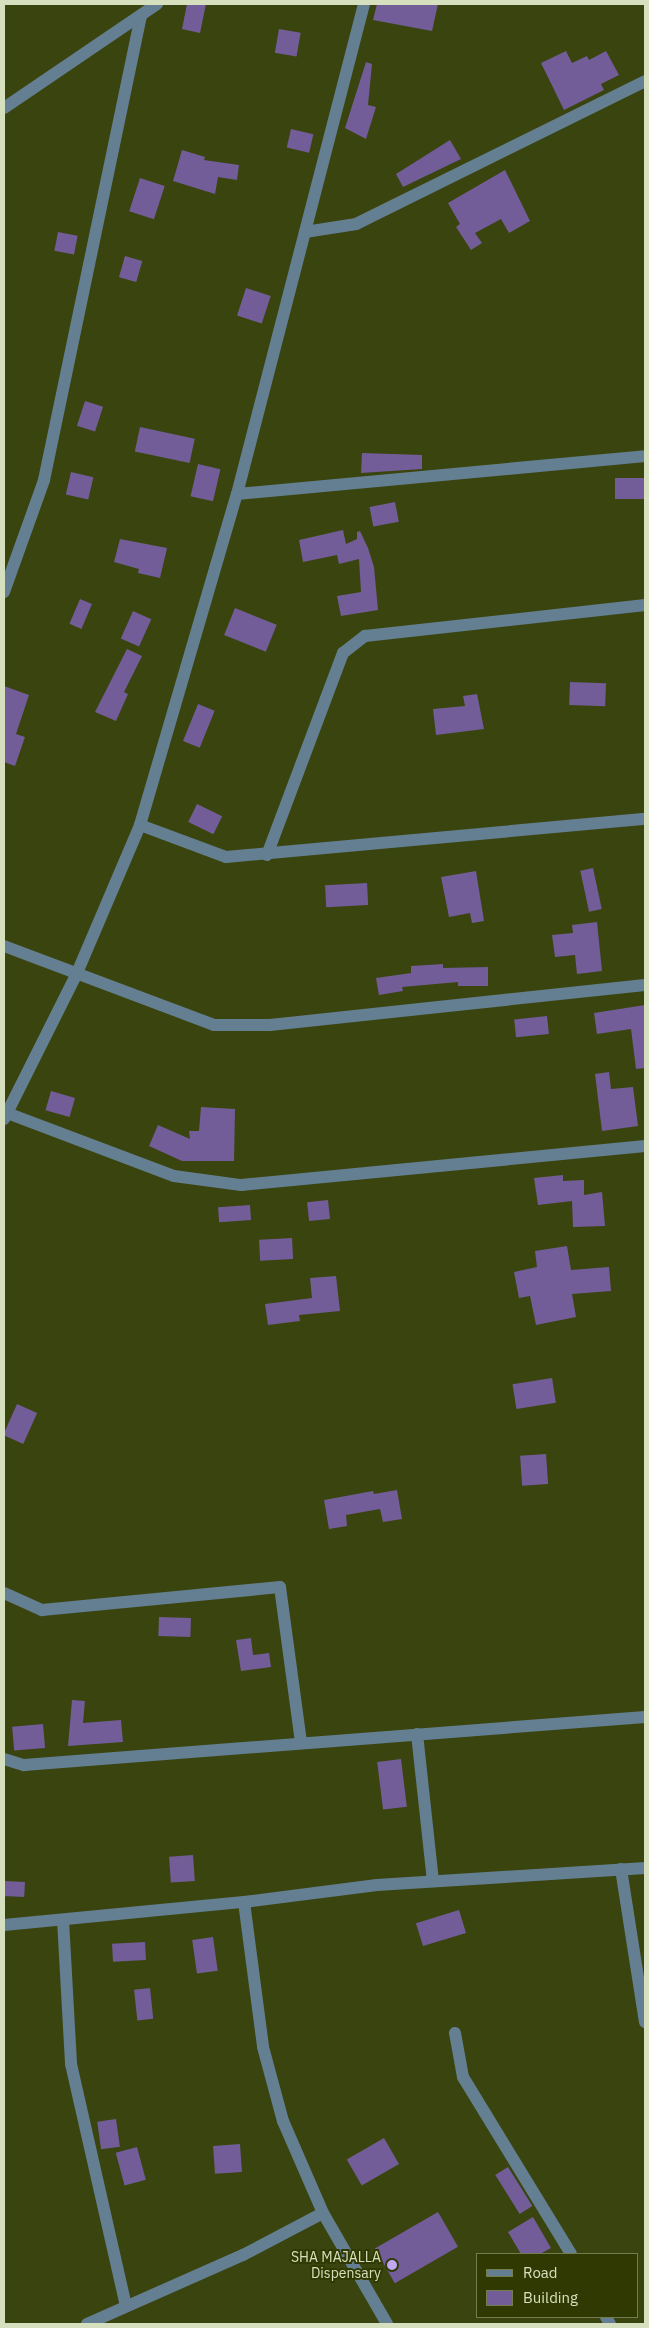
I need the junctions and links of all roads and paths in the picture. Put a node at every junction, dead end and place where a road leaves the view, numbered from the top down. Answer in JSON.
{"nodes":[{"id":1,"x":157,"y":4,"type":"edge"},
{"id":2,"x":364,"y":4,"type":"edge"},
{"id":3,"x":141,"y":14,"type":"junction"},
{"id":4,"x":645,"y":81,"type":"edge"},
{"id":5,"x":4,"y":108,"type":"edge"},
{"id":6,"x":306,"y":232,"type":"junction"},
{"id":7,"x":645,"y":456,"type":"edge"},
{"id":8,"x":237,"y":494,"type":"junction"},
{"id":9,"x":4,"y":592,"type":"edge"},
{"id":10,"x":645,"y":605,"type":"edge"},
{"id":11,"x":645,"y":818,"type":"edge"},
{"id":12,"x":140,"y":825,"type":"junction"},
{"id":13,"x":266,"y":854,"type":"junction"},
{"id":14,"x":4,"y":946,"type":"edge"},
{"id":15,"x":77,"y":973,"type":"junction"},
{"id":16,"x":645,"y":985,"type":"edge"},
{"id":17,"x":5,"y":1116,"type":"edge"},
{"id":18,"x":645,"y":1146,"type":"edge"},
{"id":19,"x":4,"y":1593,"type":"edge"},
{"id":20,"x":645,"y":1716,"type":"edge"},
{"id":21,"x":417,"y":1734,"type":"junction"},
{"id":22,"x":301,"y":1743,"type":"junction"},
{"id":23,"x":4,"y":1759,"type":"edge"},
{"id":24,"x":645,"y":1868,"type":"edge"},
{"id":25,"x":621,"y":1869,"type":"junction"},
{"id":26,"x":433,"y":1881,"type":"junction"},
{"id":27,"x":244,"y":1902,"type":"junction"},
{"id":28,"x":62,"y":1920,"type":"junction"},
{"id":29,"x":4,"y":1924,"type":"edge"},
{"id":30,"x":645,"y":2022,"type":"edge"},
{"id":31,"x":456,"y":2033,"type":"dead end"},
{"id":32,"x":323,"y":2214,"type":"junction"},
{"id":33,"x":570,"y":2253,"type":"edge"},
{"id":34,"x":126,"y":2306,"type":"junction"},
{"id":35,"x":87,"y":2324,"type":"edge"},
{"id":36,"x":386,"y":2324,"type":"edge"}],
"edges":[{"from":1,"to":3,"type":"street"},
{"from":2,"to":6,"type":"street"},
{"from":3,"to":5,"type":"street"},
{"from":3,"to":9,"type":"street"},
{"from":4,"to":6,"type":"street"},
{"from":6,"to":8,"type":"street"},
{"from":7,"to":8,"type":"street"},
{"from":8,"to":12,"type":"street"},
{"from":10,"to":13,"type":"street"},
{"from":11,"to":13,"type":"street"},
{"from":12,"to":13,"type":"street"},
{"from":12,"to":15,"type":"street"},
{"from":14,"to":15,"type":"street"},
{"from":15,"to":16,"type":"street"},
{"from":15,"to":17,"type":"street"},
{"from":17,"to":18,"type":"street"},
{"from":19,"to":22,"type":"street"},
{"from":20,"to":21,"type":"street"},
{"from":21,"to":22,"type":"street"},
{"from":21,"to":26,"type":"street"},
{"from":22,"to":23,"type":"street"},
{"from":24,"to":25,"type":"street"},
{"from":25,"to":26,"type":"street"},
{"from":25,"to":30,"type":"street"},
{"from":26,"to":27,"type":"street"},
{"from":27,"to":28,"type":"street"},
{"from":27,"to":32,"type":"street"},
{"from":28,"to":29,"type":"street"},
{"from":28,"to":34,"type":"street"},
{"from":31,"to":33,"type":"street"},
{"from":32,"to":34,"type":"street"},
{"from":32,"to":36,"type":"street"},
{"from":34,"to":35,"type":"street"}]}
